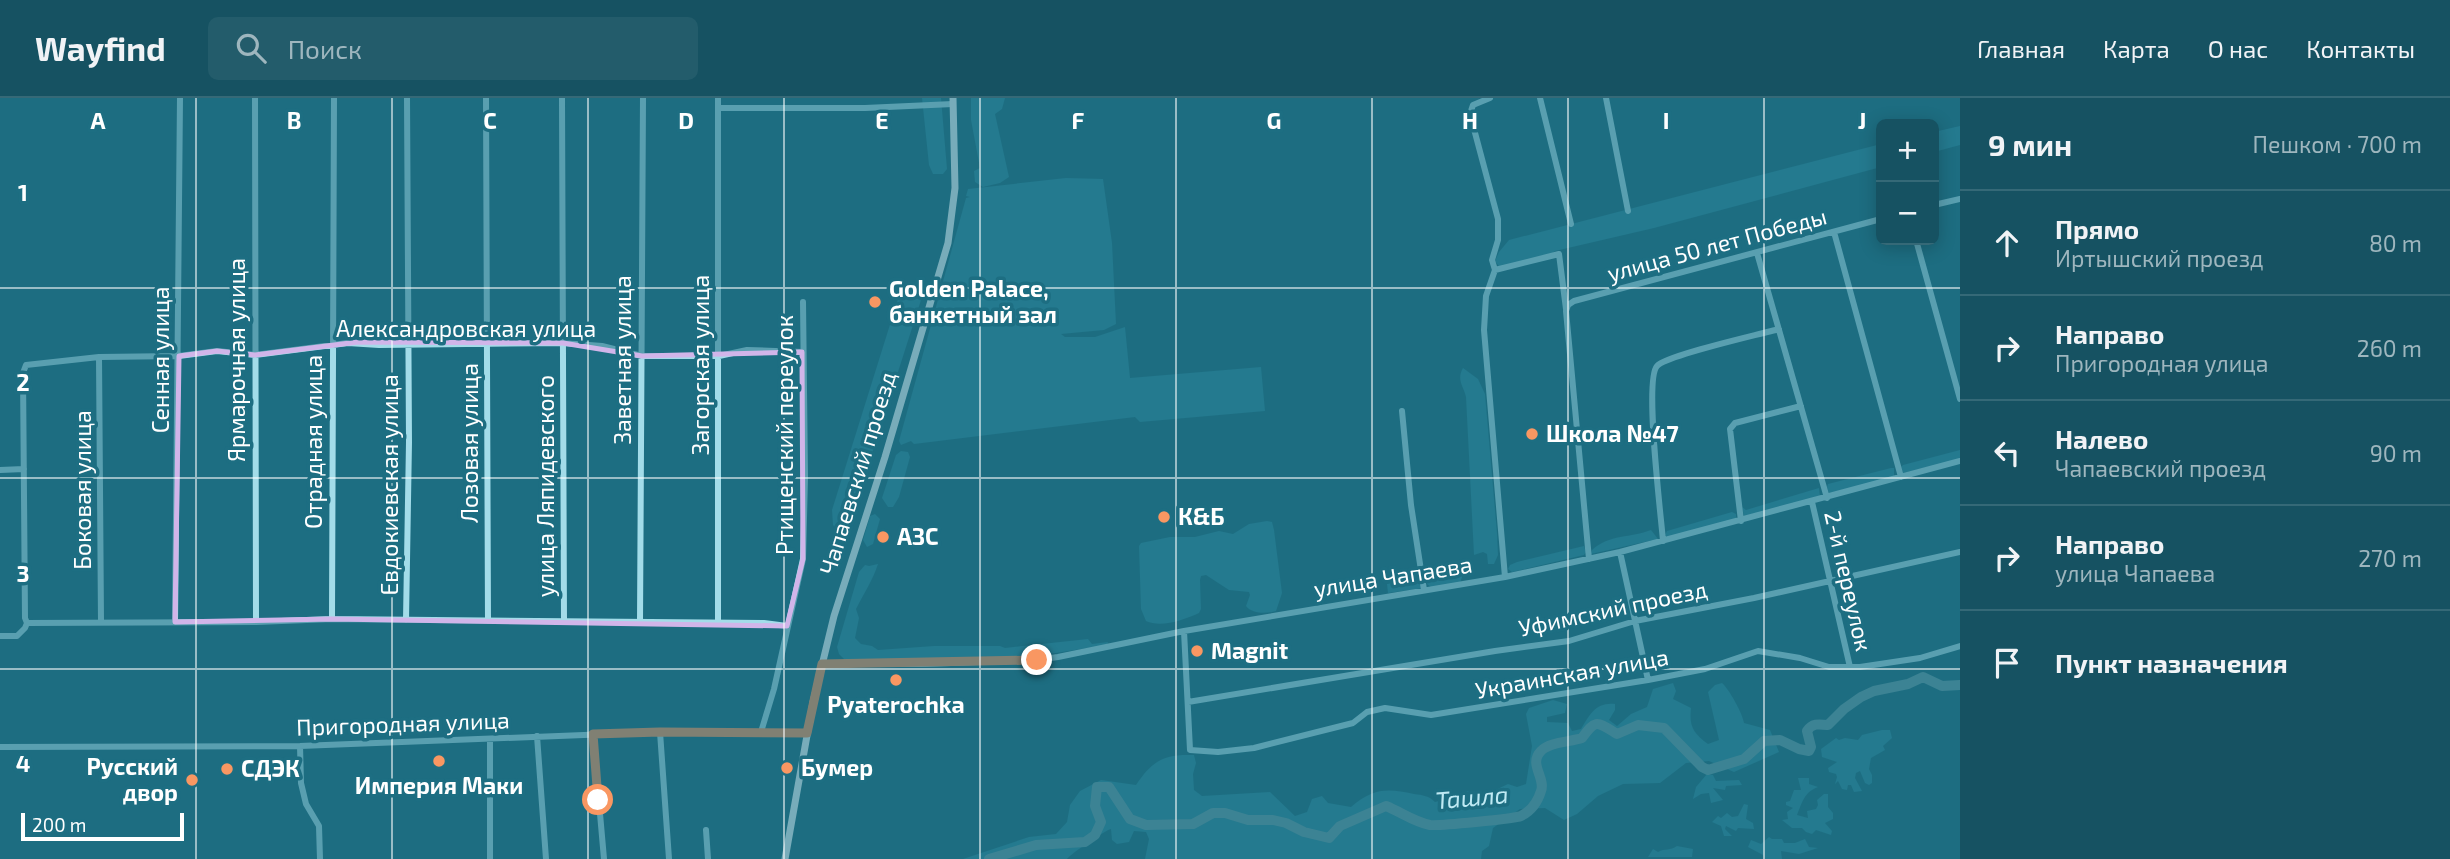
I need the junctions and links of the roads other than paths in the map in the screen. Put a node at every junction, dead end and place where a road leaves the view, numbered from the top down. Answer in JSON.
{"nodes":[{"id":1,"x":180,"y":98,"type":"edge"},
{"id":2,"x":255,"y":98,"type":"edge"},
{"id":3,"x":334,"y":98,"type":"edge"},
{"id":4,"x":407,"y":98,"type":"edge"},
{"id":5,"x":486,"y":98,"type":"edge"},
{"id":6,"x":562,"y":98,"type":"edge"},
{"id":7,"x":643,"y":98,"type":"edge"},
{"id":8,"x":718,"y":98,"type":"edge"},
{"id":9,"x":799,"y":98,"type":"edge"},
{"id":10,"x":871,"y":98,"type":"edge"},
{"id":11,"x":1490,"y":98,"type":"edge"},
{"id":12,"x":1540,"y":98,"type":"edge"},
{"id":13,"x":1606,"y":98,"type":"edge"},
{"id":14,"x":953,"y":101,"type":"edge"},
{"id":15,"x":874,"y":107,"type":"junction"},
{"id":16,"x":718,"y":108,"type":"junction"},
{"id":17,"x":800,"y":108,"type":"junction"},
{"id":18,"x":1960,"y":198,"type":"edge"},
{"id":19,"x":1939,"y":204,"type":"edge"},
{"id":20,"x":1628,"y":211,"type":"dead end"},
{"id":21,"x":1876,"y":220,"type":"edge"},
{"id":22,"x":1571,"y":224,"type":"dead end"},
{"id":23,"x":1834,"y":232,"type":"junction"},
{"id":24,"x":1917,"y":245,"type":"edge"},
{"id":25,"x":1757,"y":253,"type":"junction"},
{"id":26,"x":1495,"y":270,"type":"junction"},
{"id":27,"x":803,"y":302,"type":"dead end"},
{"id":28,"x":1566,"y":311,"type":"junction"},
{"id":29,"x":1779,"y":329,"type":"junction"},
{"id":30,"x":564,"y":343,"type":"junction"},
{"id":31,"x":332,"y":345,"type":"junction"},
{"id":32,"x":408,"y":345,"type":"junction"},
{"id":33,"x":487,"y":345,"type":"junction"},
{"id":34,"x":802,"y":352,"type":"junction"},
{"id":35,"x":255,"y":355,"type":"junction"},
{"id":36,"x":179,"y":356,"type":"junction"},
{"id":37,"x":642,"y":356,"type":"junction"},
{"id":38,"x":719,"y":356,"type":"junction"},
{"id":39,"x":99,"y":358,"type":"junction"},
{"id":40,"x":1960,"y":399,"type":"edge"},
{"id":41,"x":1801,"y":406,"type":"junction"},
{"id":42,"x":1402,"y":411,"type":"dead end"},
{"id":43,"x":1960,"y":461,"type":"edge"},
{"id":44,"x":24,"y":469,"type":"junction"},
{"id":45,"x":0,"y":470,"type":"edge"},
{"id":46,"x":1901,"y":477,"type":"junction"},
{"id":47,"x":1828,"y":498,"type":"junction"},
{"id":48,"x":1812,"y":502,"type":"junction"},
{"id":49,"x":1741,"y":521,"type":"junction"},
{"id":50,"x":1663,"y":541,"type":"junction"},
{"id":51,"x":1620,"y":552,"type":"junction"},
{"id":52,"x":1960,"y":552,"type":"edge"},
{"id":53,"x":1589,"y":559,"type":"junction"},
{"id":54,"x":1505,"y":576,"type":"junction"},
{"id":55,"x":1828,"y":580,"type":"junction"},
{"id":56,"x":1424,"y":590,"type":"junction"},
{"id":57,"x":332,"y":619,"type":"junction"},
{"id":58,"x":406,"y":620,"type":"junction"},
{"id":59,"x":488,"y":621,"type":"junction"},
{"id":60,"x":564,"y":621,"type":"junction"},
{"id":61,"x":1635,"y":621,"type":"junction"},
{"id":62,"x":27,"y":622,"type":"junction"},
{"id":63,"x":101,"y":622,"type":"junction"},
{"id":64,"x":175,"y":622,"type":"junction"},
{"id":65,"x":256,"y":622,"type":"junction"},
{"id":66,"x":640,"y":622,"type":"junction"},
{"id":67,"x":718,"y":622,"type":"junction"},
{"id":68,"x":788,"y":626,"type":"junction"},
{"id":69,"x":1184,"y":631,"type":"junction"},
{"id":70,"x":0,"y":636,"type":"edge"},
{"id":71,"x":1960,"y":646,"type":"edge"},
{"id":72,"x":822,"y":664,"type":"junction"},
{"id":73,"x":1850,"y":667,"type":"junction"},
{"id":74,"x":1648,"y":680,"type":"junction"},
{"id":75,"x":1188,"y":702,"type":"junction"},
{"id":76,"x":660,"y":732,"type":"junction"},
{"id":77,"x":761,"y":732,"type":"junction"},
{"id":78,"x":807,"y":733,"type":"junction"},
{"id":79,"x":593,"y":734,"type":"junction"},
{"id":80,"x":537,"y":736,"type":"junction"},
{"id":81,"x":490,"y":739,"type":"junction"},
{"id":82,"x":300,"y":746,"type":"junction"},
{"id":83,"x":0,"y":747,"type":"edge"},
{"id":84,"x":706,"y":830,"type":"dead end"},
{"id":85,"x":320,"y":859,"type":"edge"},
{"id":86,"x":490,"y":859,"type":"edge"},
{"id":87,"x":546,"y":859,"type":"edge"},
{"id":88,"x":604,"y":859,"type":"edge"},
{"id":89,"x":669,"y":859,"type":"edge"},
{"id":90,"x":708,"y":859,"type":"edge"},
{"id":91,"x":785,"y":859,"type":"edge"}],
"edges":[{"from":1,"to":36,"type":"street","name":"Сенная улица"},
{"from":2,"to":35,"type":"street","name":"Ярмарочная улица"},
{"from":3,"to":31,"type":"street","name":"Отрадная улица"},
{"from":4,"to":32,"type":"street","name":"Евдокиевская улица"},
{"from":5,"to":33,"type":"street","name":"Лозовая улица"},
{"from":6,"to":30,"type":"street","name":"улица Ляпидевского"},
{"from":7,"to":37,"type":"street","name":"Заветная улица"},
{"from":8,"to":16,"type":"street","name":"Загорская улица"},
{"from":9,"to":17,"type":"street"},
{"from":10,"to":15,"type":"street"},
{"from":11,"to":26,"type":"street"},
{"from":12,"to":22,"type":"street"},
{"from":13,"to":20,"type":"street"},
{"from":14,"to":15,"type":"street"},
{"from":14,"to":72,"type":"main road","name":"Чапаевский проезд"},
{"from":15,"to":17,"type":"street"},
{"from":16,"to":17,"type":"street"},
{"from":16,"to":38,"type":"street","name":"Загорская улица"},
{"from":18,"to":19,"type":"street"},
{"from":21,"to":23,"type":"street","name":"улица 50 лет Победы"},
{"from":23,"to":25,"type":"street","name":"улица 50 лет Победы"},
{"from":23,"to":46,"type":"street"},
{"from":24,"to":40,"type":"street"},
{"from":25,"to":28,"type":"street","name":"улица 50 лет Победы"},
{"from":25,"to":29,"type":"street"},
{"from":26,"to":28,"type":"street"},
{"from":26,"to":54,"type":"street"},
{"from":27,"to":34,"type":"street","name":"Ртищенский переулок"},
{"from":28,"to":53,"type":"street"},
{"from":29,"to":41,"type":"street"},
{"from":29,"to":50,"type":"street"},
{"from":30,"to":33,"type":"street","name":"Александровская улица"},
{"from":30,"to":37,"type":"street","name":"Александровская улица"},
{"from":30,"to":60,"type":"street","name":"улица Ляпидевского"},
{"from":31,"to":32,"type":"street","name":"Александровская улица"},
{"from":31,"to":35,"type":"street","name":"Александровская улица"},
{"from":31,"to":57,"type":"street","name":"Отрадная улица"},
{"from":32,"to":33,"type":"street","name":"Александровская улица"},
{"from":32,"to":58,"type":"street","name":"Евдокиевская улица"},
{"from":33,"to":59,"type":"street","name":"Лозовая улица"},
{"from":34,"to":38,"type":"street","name":"Александровская улица"},
{"from":34,"to":68,"type":"street","name":"Ртищенский переулок"},
{"from":35,"to":36,"type":"street","name":"Александровская улица"},
{"from":35,"to":65,"type":"street","name":"Ярмарочная улица"},
{"from":36,"to":39,"type":"street","name":"Александровская улица"},
{"from":36,"to":64,"type":"street","name":"Сенная улица"},
{"from":37,"to":38,"type":"street","name":"Александровская улица"},
{"from":37,"to":66,"type":"street","name":"Заветная улица"},
{"from":38,"to":67,"type":"street","name":"Загорская улица"},
{"from":39,"to":44,"type":"street","name":"Александровская улица"},
{"from":39,"to":63,"type":"street","name":"Боковая улица"},
{"from":41,"to":47,"type":"street"},
{"from":41,"to":49,"type":"street"},
{"from":42,"to":56,"type":"street"},
{"from":43,"to":46,"type":"street","name":"улица Чапаева"},
{"from":44,"to":45,"type":"street"},
{"from":44,"to":62,"type":"street"},
{"from":46,"to":47,"type":"street","name":"улица Чапаева"},
{"from":47,"to":48,"type":"street","name":"улица Чапаева"},
{"from":48,"to":49,"type":"street","name":"улица Чапаева"},
{"from":48,"to":55,"type":"street","name":"2-й переулок"},
{"from":49,"to":50,"type":"street","name":"улица Чапаева"},
{"from":50,"to":51,"type":"street","name":"улица Чапаева"},
{"from":51,"to":53,"type":"street","name":"улица Чапаева"},
{"from":51,"to":61,"type":"street"},
{"from":52,"to":55,"type":"street","name":"Уфимский проезд"},
{"from":53,"to":54,"type":"street","name":"улица Чапаева"},
{"from":54,"to":56,"type":"street","name":"улица Чапаева"},
{"from":55,"to":61,"type":"street","name":"Уфимский проезд"},
{"from":55,"to":73,"type":"street","name":"2-й переулок"},
{"from":56,"to":69,"type":"street","name":"улица Чапаева"},
{"from":57,"to":58,"type":"street"},
{"from":57,"to":65,"type":"street"},
{"from":58,"to":59,"type":"street"},
{"from":59,"to":60,"type":"street"},
{"from":60,"to":66,"type":"street"},
{"from":61,"to":74,"type":"street"},
{"from":61,"to":75,"type":"street","name":"Уфимский проезд"},
{"from":62,"to":63,"type":"street"},
{"from":62,"to":70,"type":"street"},
{"from":63,"to":64,"type":"street"},
{"from":64,"to":65,"type":"street"},
{"from":66,"to":67,"type":"street"},
{"from":67,"to":68,"type":"street"},
{"from":68,"to":77,"type":"street","name":"Ртищенский переулок"},
{"from":69,"to":72,"type":"street","name":"улица Чапаева"},
{"from":69,"to":75,"type":"street"},
{"from":71,"to":73,"type":"street","name":"Украинская улица"},
{"from":72,"to":78,"type":"main road","name":"Чапаевский проезд"},
{"from":73,"to":74,"type":"street","name":"Украинская улица"},
{"from":74,"to":75,"type":"street","name":"Украинская улица"},
{"from":76,"to":77,"type":"street","name":"Пригородная улица"},
{"from":76,"to":79,"type":"street","name":"Пригородная улица"},
{"from":76,"to":89,"type":"street"},
{"from":77,"to":78,"type":"street","name":"Пригородная улица"},
{"from":78,"to":91,"type":"main road","name":"Чапаевский проезд"},
{"from":79,"to":80,"type":"street","name":"Пригородная улица"},
{"from":79,"to":88,"type":"street"},
{"from":80,"to":81,"type":"street","name":"Пригородная улица"},
{"from":80,"to":87,"type":"street"},
{"from":81,"to":82,"type":"street","name":"Пригородная улица"},
{"from":81,"to":86,"type":"street"},
{"from":82,"to":83,"type":"street","name":"Пригородная улица"},
{"from":82,"to":85,"type":"street"},
{"from":84,"to":90,"type":"street"}]}
